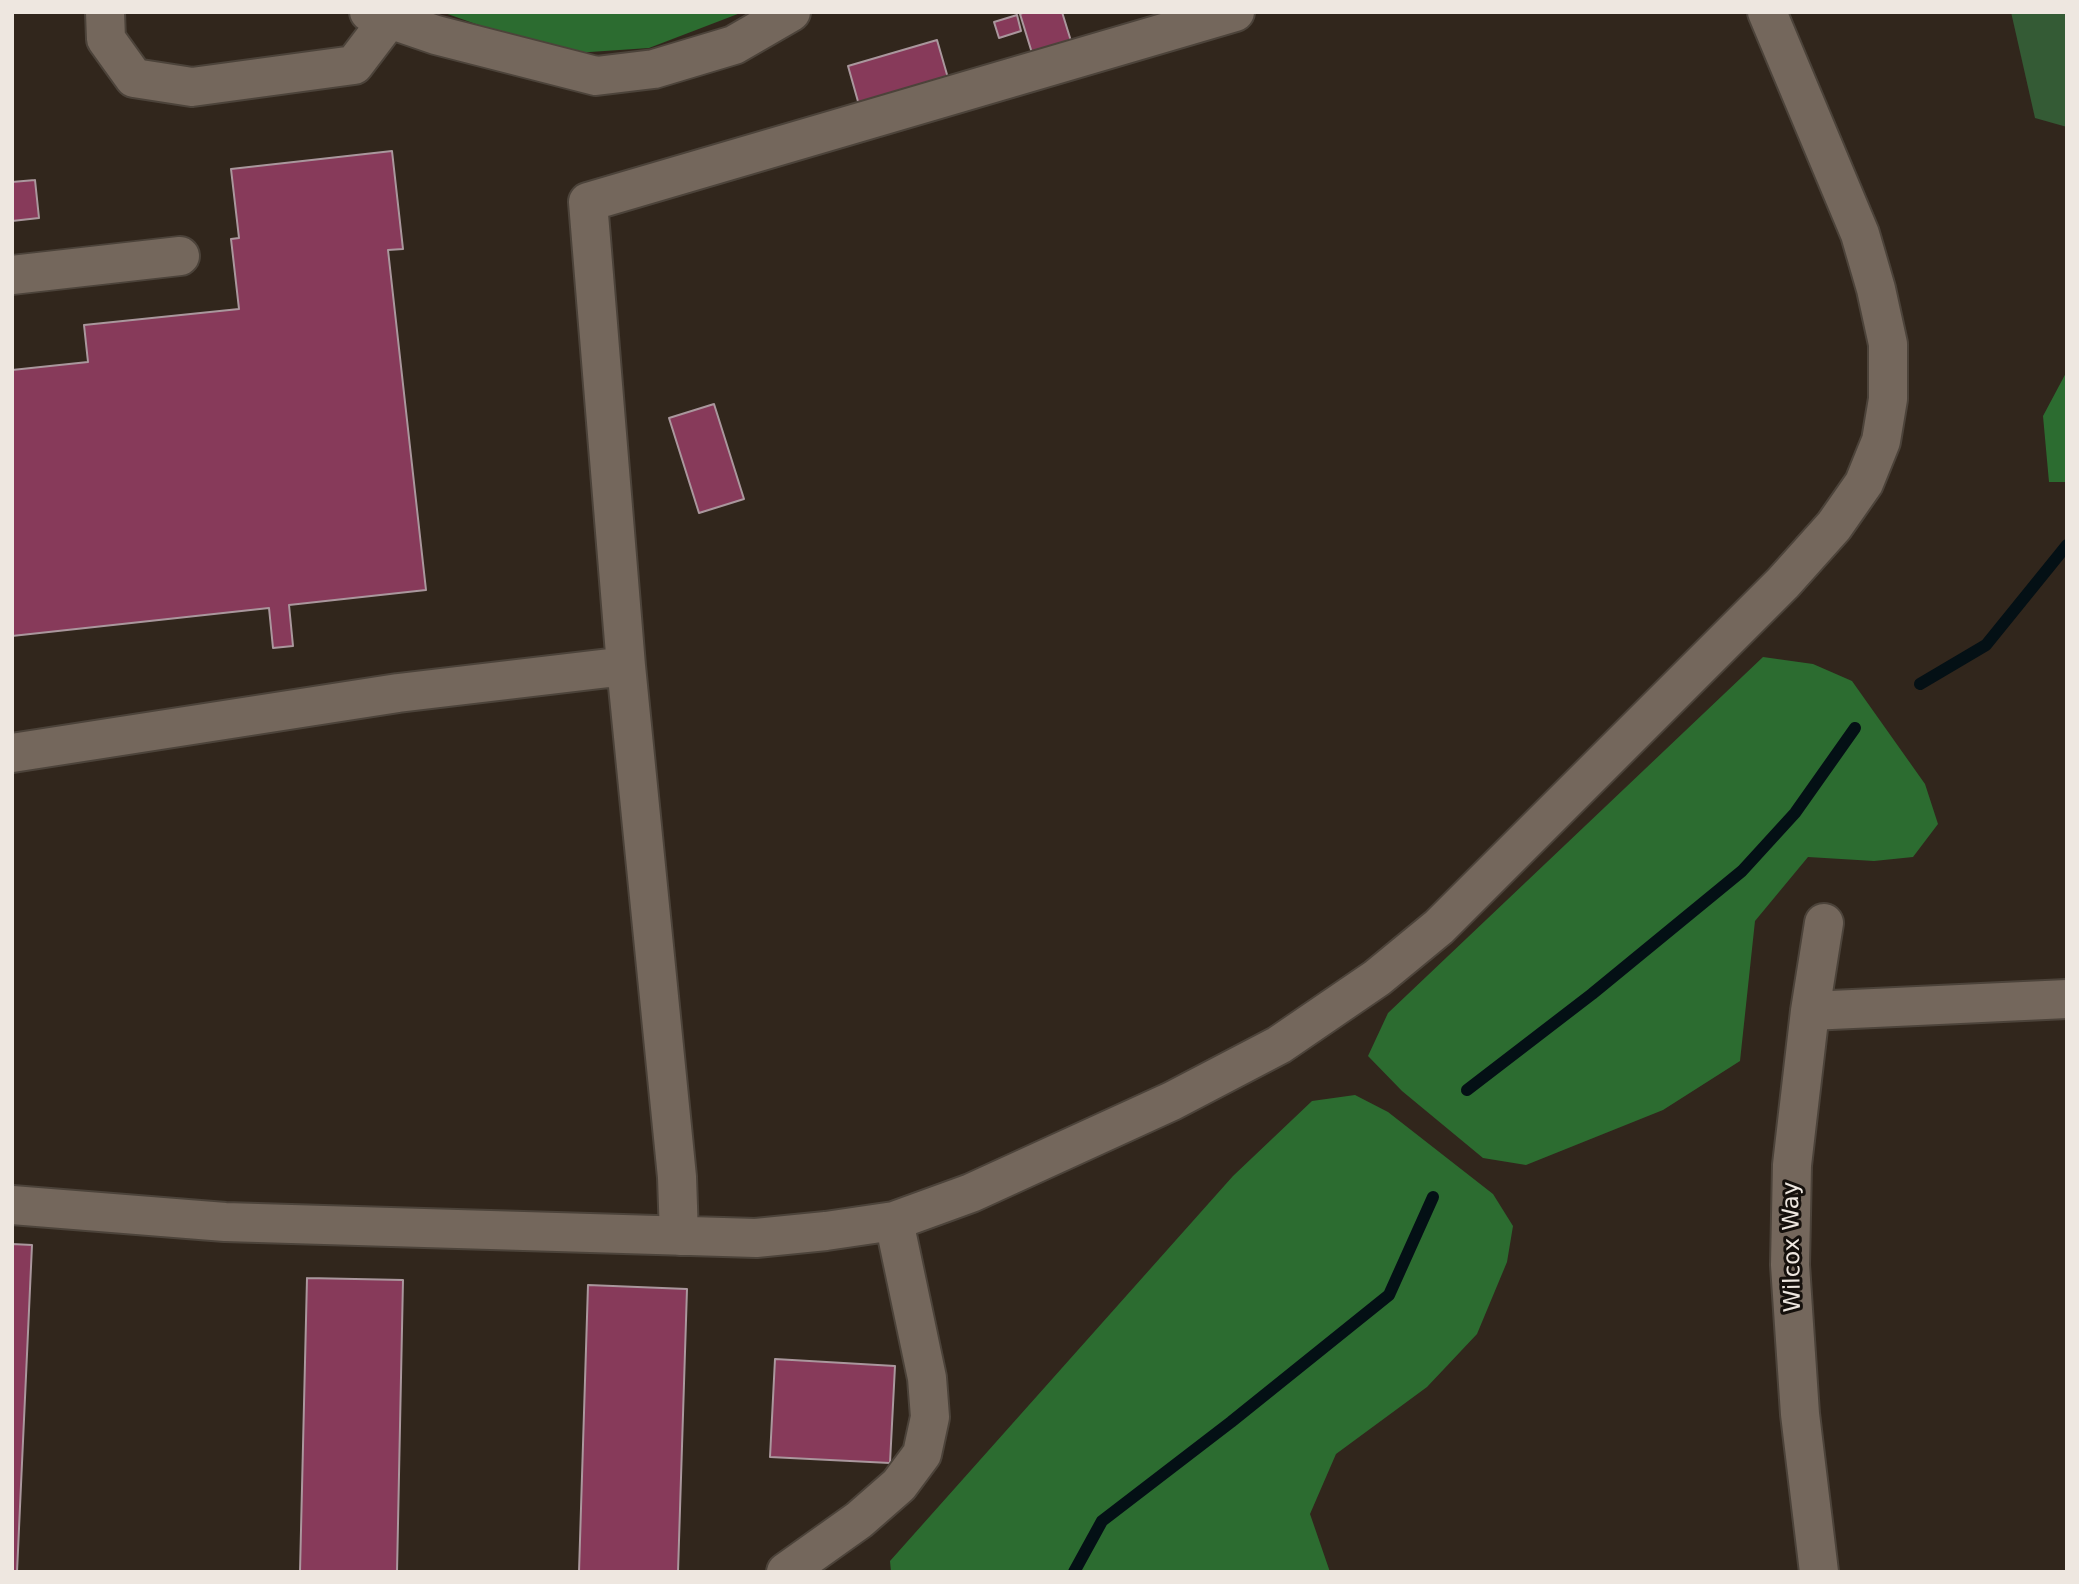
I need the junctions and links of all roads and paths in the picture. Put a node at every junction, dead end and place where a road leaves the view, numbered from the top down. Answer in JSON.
{"nodes":[{"id":1,"x":105,"y":12,"type":"edge"},
{"id":2,"x":791,"y":12,"type":"edge"},
{"id":3,"x":1235,"y":12,"type":"edge"},
{"id":4,"x":1767,"y":12,"type":"edge"},
{"id":5,"x":379,"y":16,"type":"edge"},
{"id":6,"x":180,"y":256,"type":"dead end"},
{"id":7,"x":12,"y":275,"type":"edge"},
{"id":8,"x":626,"y":666,"type":"junction"},
{"id":9,"x":12,"y":753,"type":"edge"},
{"id":10,"x":1824,"y":923,"type":"dead end"},
{"id":11,"x":2067,"y":999,"type":"edge"},
{"id":12,"x":1810,"y":1011,"type":"junction"},
{"id":13,"x":12,"y":1205,"type":"edge"},
{"id":14,"x":894,"y":1221,"type":"junction"},
{"id":15,"x":679,"y":1236,"type":"junction"},
{"id":16,"x":786,"y":1572,"type":"edge"},
{"id":17,"x":1819,"y":1572,"type":"edge"}],
"edges":[{"from":1,"to":5,"type":"lane"},
{"from":2,"to":5,"type":"lane"},
{"from":3,"to":8,"type":"lane"},
{"from":4,"to":14,"type":"lane"},
{"from":6,"to":7,"type":"lane"},
{"from":8,"to":9,"type":"lane"},
{"from":8,"to":15,"type":"lane"},
{"from":10,"to":12,"type":"lane","name":"Wilcox Way"},
{"from":11,"to":12,"type":"lane"},
{"from":12,"to":17,"type":"lane","name":"Wilcox Way"},
{"from":13,"to":15,"type":"lane"},
{"from":14,"to":15,"type":"lane"},
{"from":14,"to":16,"type":"lane"}]}
